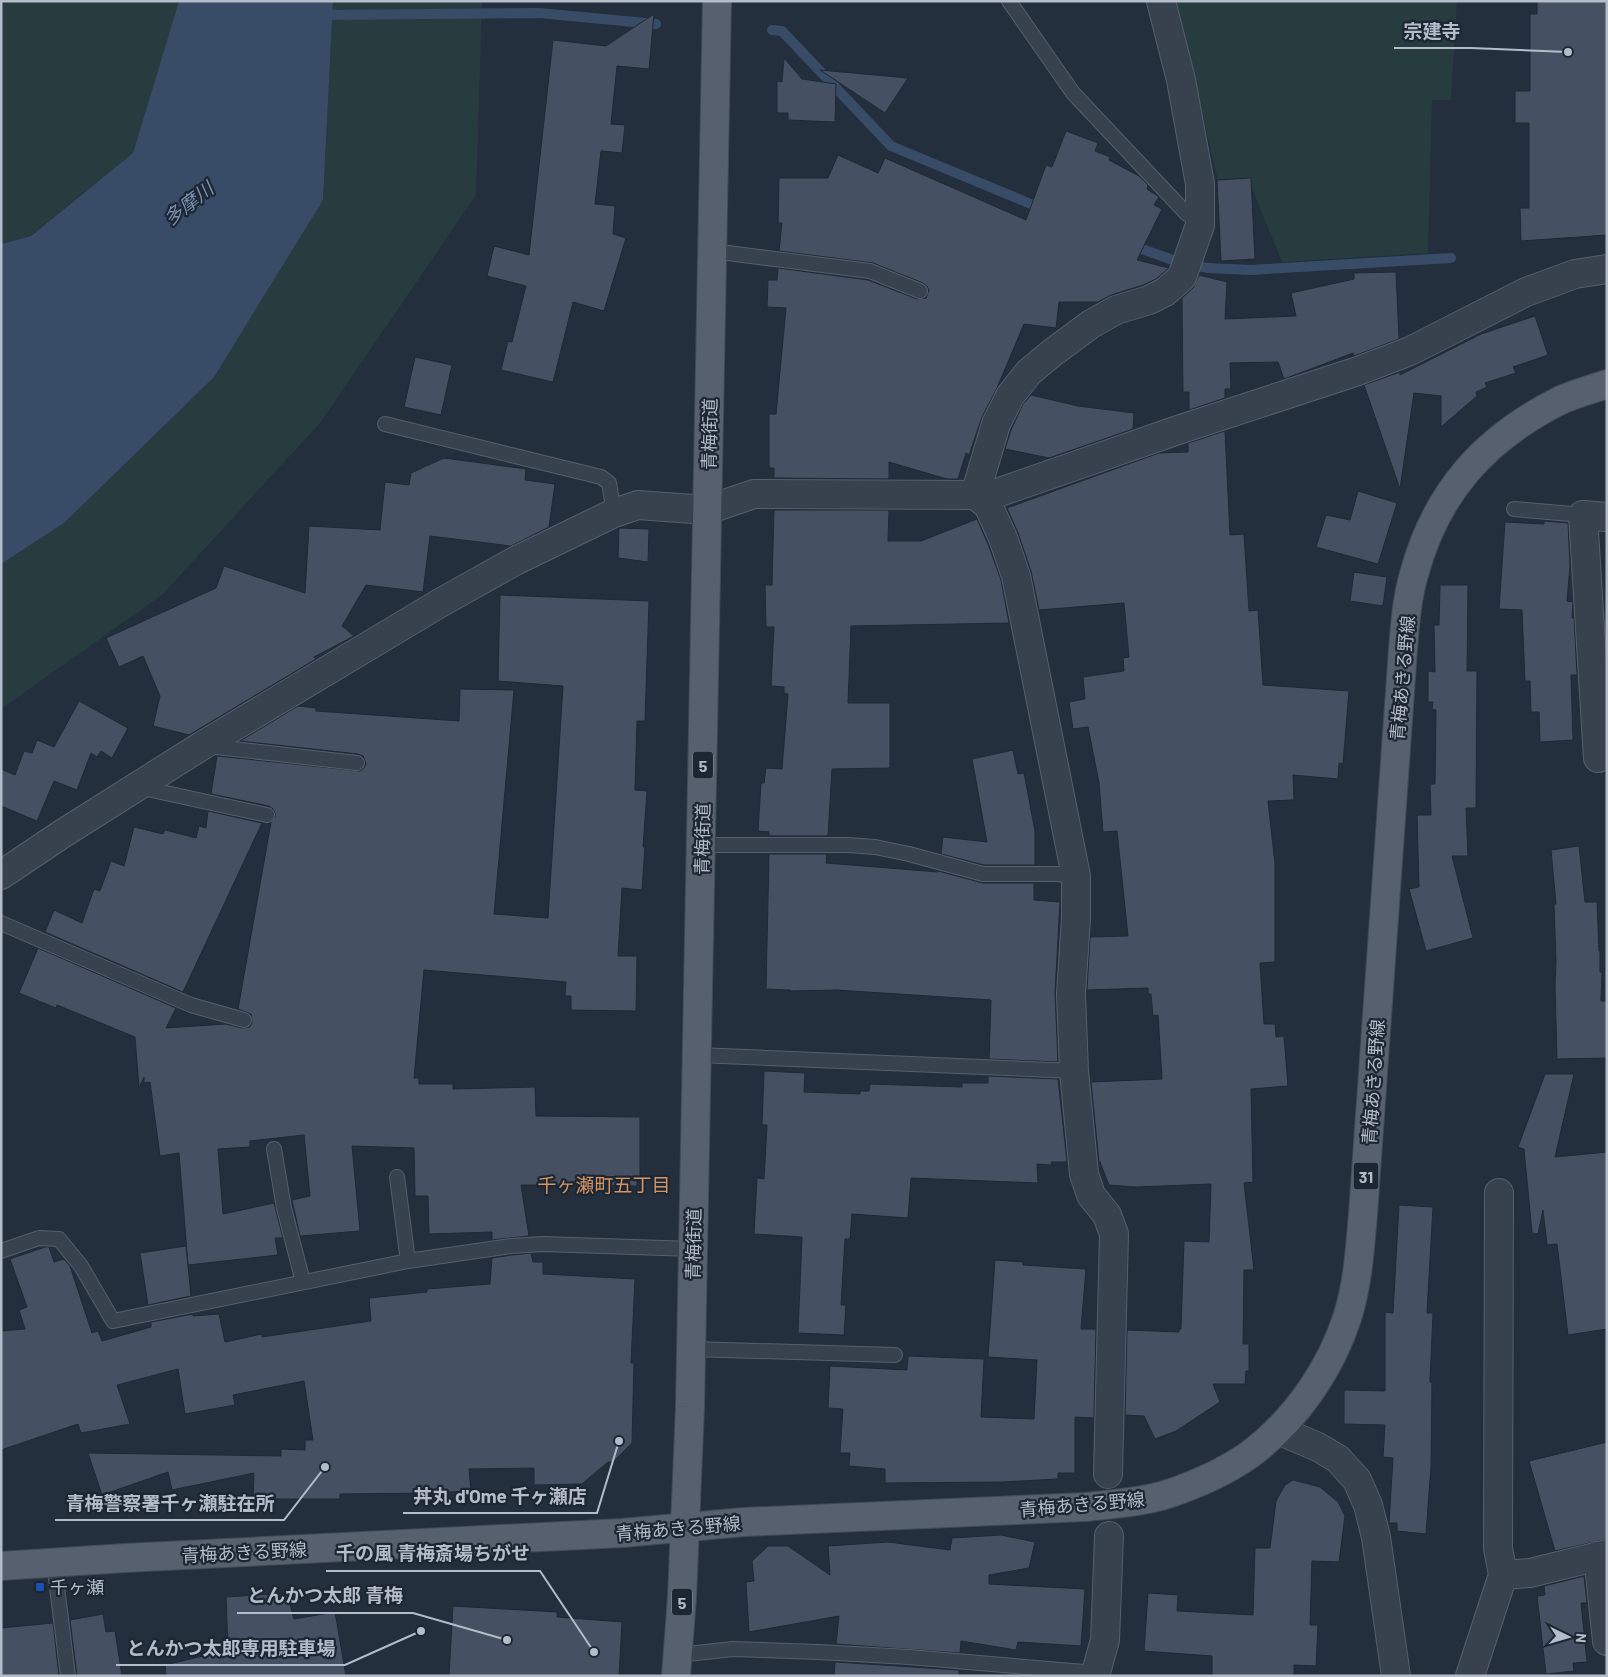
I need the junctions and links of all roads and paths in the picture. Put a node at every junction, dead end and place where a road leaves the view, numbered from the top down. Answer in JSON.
{"nodes":[{"id":1,"x":716,"y":1,"type":"edge"},
{"id":2,"x":1009,"y":1,"type":"edge"},
{"id":3,"x":1161,"y":1,"type":"edge"},
{"id":4,"x":1200,"y":225,"type":"junction"},
{"id":5,"x":712,"y":251,"type":"junction"},
{"id":6,"x":1607,"y":269,"type":"edge"},
{"id":7,"x":920,"y":291,"type":"dead end"},
{"id":8,"x":1607,"y":384,"type":"edge"},
{"id":9,"x":385,"y":424,"type":"dead end"},
{"id":10,"x":975,"y":495,"type":"junction"},
{"id":11,"x":1514,"y":509,"type":"dead end"},
{"id":12,"x":707,"y":510,"type":"junction"},
{"id":13,"x":614,"y":513,"type":"junction"},
{"id":14,"x":1595,"y":516,"type":"edge"},
{"id":15,"x":203,"y":746,"type":"junction"},
{"id":16,"x":1598,"y":758,"type":"dead end"},
{"id":17,"x":357,"y":763,"type":"dead end"},
{"id":18,"x":138,"y":787,"type":"junction"},
{"id":19,"x":267,"y":815,"type":"dead end"},
{"id":20,"x":702,"y":845,"type":"junction"},
{"id":21,"x":1,"y":875,"type":"edge"},
{"id":22,"x":1076,"y":876,"type":"junction"},
{"id":23,"x":1,"y":923,"type":"edge"},
{"id":24,"x":244,"y":1020,"type":"dead end"},
{"id":25,"x":698,"y":1055,"type":"junction"},
{"id":26,"x":1074,"y":1072,"type":"junction"},
{"id":27,"x":274,"y":1149,"type":"dead end"},
{"id":28,"x":398,"y":1177,"type":"dead end"},
{"id":29,"x":1499,"y":1193,"type":"dead end"},
{"id":30,"x":692,"y":1249,"type":"junction"},
{"id":31,"x":1,"y":1251,"type":"edge"},
{"id":32,"x":408,"y":1261,"type":"junction"},
{"id":33,"x":303,"y":1282,"type":"junction"},
{"id":34,"x":692,"y":1349,"type":"junction"},
{"id":35,"x":895,"y":1355,"type":"dead end"},
{"id":36,"x":1278,"y":1430,"type":"junction"},
{"id":37,"x":1108,"y":1474,"type":"dead end"},
{"id":38,"x":686,"y":1528,"type":"junction"},
{"id":39,"x":1109,"y":1536,"type":"dead end"},
{"id":40,"x":1602,"y":1555,"type":"edge"},
{"id":41,"x":46,"y":1564,"type":"junction"},
{"id":42,"x":1,"y":1566,"type":"edge"},
{"id":43,"x":1503,"y":1575,"type":"junction"},
{"id":44,"x":1607,"y":1641,"type":"edge"},
{"id":45,"x":677,"y":1665,"type":"edge"},
{"id":46,"x":1095,"y":1674,"type":"edge"},
{"id":47,"x":68,"y":1676,"type":"edge"},
{"id":48,"x":1396,"y":1676,"type":"edge"},
{"id":49,"x":1470,"y":1676,"type":"edge"}],
"edges":[{"from":1,"to":5,"type":"main road","name":"青梅街道","number":"5"},
{"from":2,"to":4,"type":"lane"},
{"from":3,"to":4,"type":"street"},
{"from":4,"to":10,"type":"street"},
{"from":5,"to":7,"type":"lane"},
{"from":5,"to":12,"type":"main road","name":"青梅街道","number":"5"},
{"from":6,"to":10,"type":"street"},
{"from":8,"to":36,"type":"main road","name":"青梅あきる野線","number":"31"},
{"from":9,"to":13,"type":"lane"},
{"from":10,"to":12,"type":"street"},
{"from":10,"to":22,"type":"street"},
{"from":11,"to":14,"type":"lane"},
{"from":12,"to":13,"type":"street"},
{"from":12,"to":20,"type":"main road","name":"青梅街道","number":"5"},
{"from":13,"to":15,"type":"street"},
{"from":14,"to":16,"type":"street"},
{"from":15,"to":17,"type":"lane"},
{"from":15,"to":18,"type":"street"},
{"from":18,"to":19,"type":"lane"},
{"from":18,"to":21,"type":"street"},
{"from":20,"to":22,"type":"lane"},
{"from":20,"to":25,"type":"main road","name":"青梅街道","number":"5"},
{"from":22,"to":26,"type":"street"},
{"from":23,"to":24,"type":"lane"},
{"from":25,"to":26,"type":"lane"},
{"from":25,"to":30,"type":"main road","name":"青梅街道","number":"5"},
{"from":26,"to":37,"type":"street"},
{"from":27,"to":33,"type":"lane"},
{"from":28,"to":32,"type":"lane"},
{"from":29,"to":43,"type":"street"},
{"from":30,"to":32,"type":"lane"},
{"from":30,"to":34,"type":"main road","name":"青梅街道","number":"5"},
{"from":31,"to":33,"type":"lane"},
{"from":32,"to":33,"type":"lane"},
{"from":34,"to":35,"type":"lane"},
{"from":34,"to":38,"type":"main road","name":"青梅街道","number":"5"},
{"from":36,"to":38,"type":"main road","name":"青梅あきる野線","number":"31"},
{"from":36,"to":48,"type":"street"},
{"from":38,"to":41,"type":"main road","name":"青梅あきる野線","number":"31"},
{"from":38,"to":45,"type":"main road","name":"青梅街道","number":"5"},
{"from":39,"to":46,"type":"street"},
{"from":40,"to":43,"type":"street"},
{"from":40,"to":44,"type":"street"},
{"from":41,"to":42,"type":"main road","number":"31"},
{"from":41,"to":47,"type":"lane"},
{"from":43,"to":49,"type":"street"},
{"from":45,"to":46,"type":"lane"}]}
